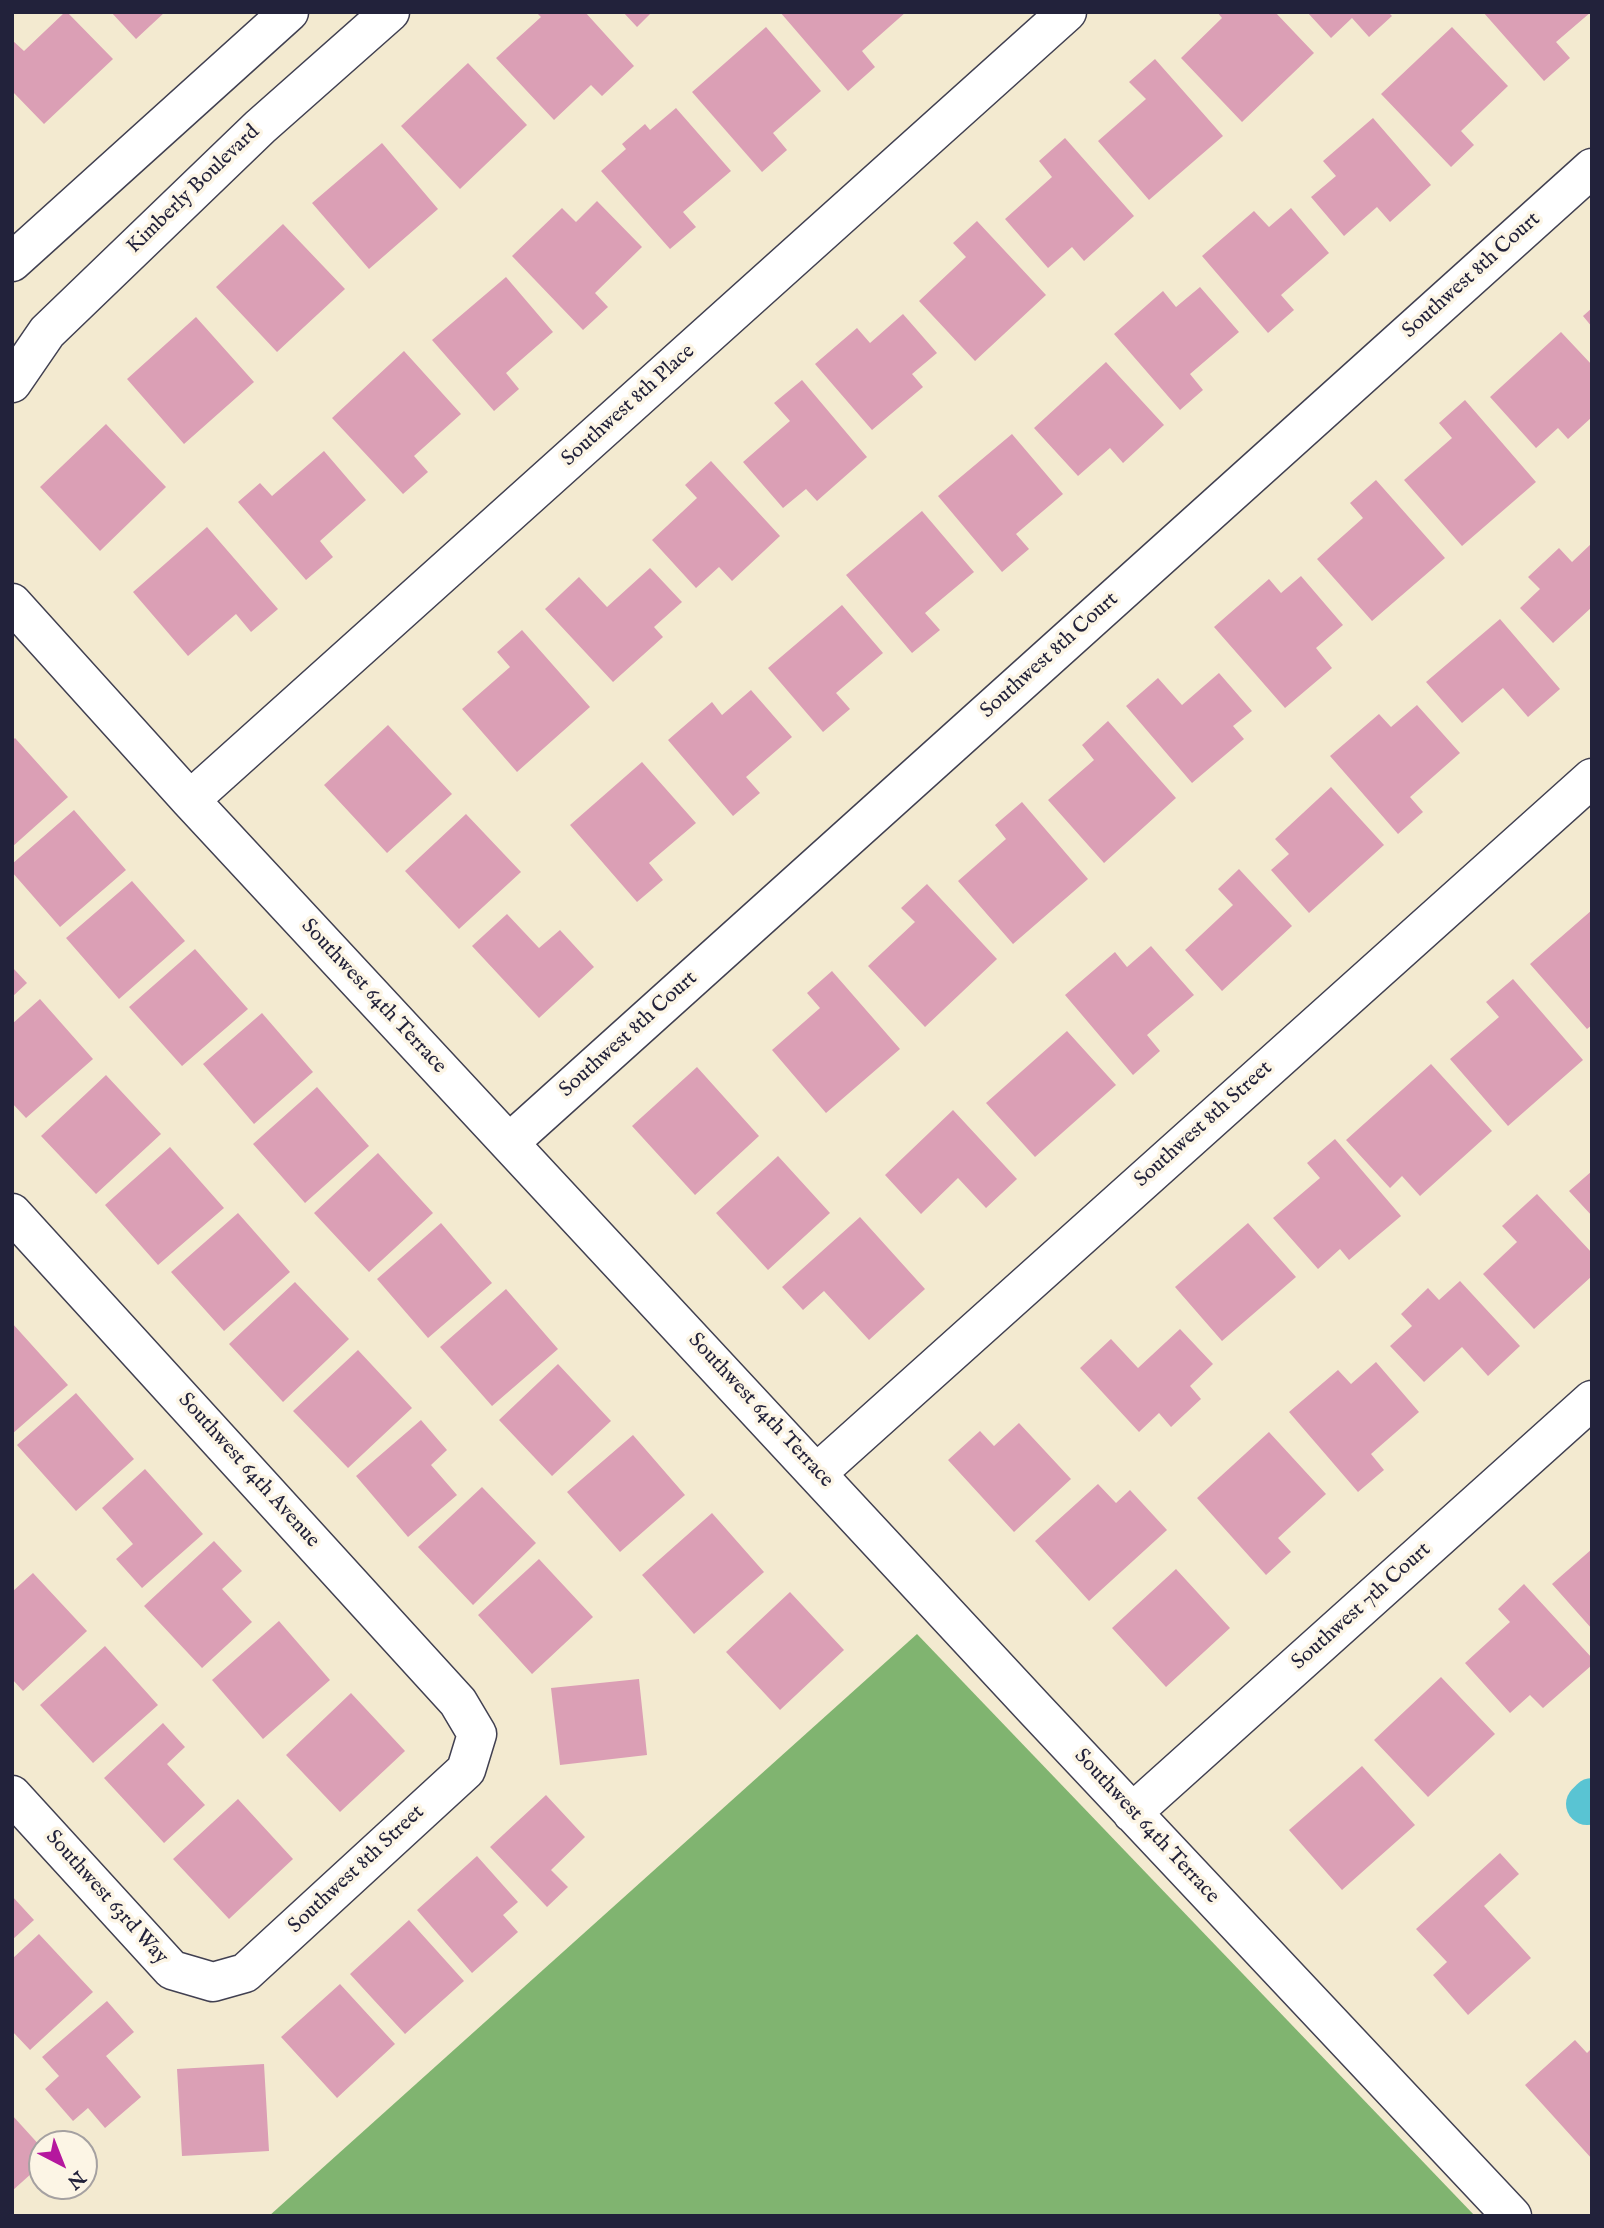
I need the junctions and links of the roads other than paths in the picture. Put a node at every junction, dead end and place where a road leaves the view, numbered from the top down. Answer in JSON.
{"nodes":[{"id":1,"x":289,"y":12,"type":"edge"},
{"id":2,"x":390,"y":12,"type":"edge"},
{"id":3,"x":1067,"y":12,"type":"edge"},
{"id":4,"x":1592,"y":168,"type":"edge"},
{"id":5,"x":12,"y":262,"type":"edge"},
{"id":6,"x":12,"y":383,"type":"edge"},
{"id":7,"x":12,"y":603,"type":"edge"},
{"id":8,"x":1592,"y":778,"type":"edge"},
{"id":9,"x":190,"y":800,"type":"junction"},
{"id":10,"x":509,"y":1143,"type":"junction"},
{"id":11,"x":12,"y":1213,"type":"edge"},
{"id":12,"x":1592,"y":1400,"type":"edge"},
{"id":13,"x":817,"y":1473,"type":"junction"},
{"id":14,"x":477,"y":1734,"type":"joint"},
{"id":15,"x":12,"y":1795,"type":"edge"},
{"id":16,"x":1132,"y":1813,"type":"junction"},
{"id":17,"x":213,"y":1982,"type":"joint"},
{"id":18,"x":1512,"y":2216,"type":"edge"}],
"edges":[{"from":1,"to":5,"type":"street"},
{"from":2,"to":6,"type":"street","name":"Kimberly Boulevard"},
{"from":3,"to":9,"type":"street","name":"Southwest 8th Place"},
{"from":4,"to":10,"type":"street","name":"Southwest 8th Court"},
{"from":7,"to":9,"type":"street","name":"Southwest 64th Terrace"},
{"from":8,"to":13,"type":"street","name":"Southwest 8th Street"},
{"from":9,"to":10,"type":"street","name":"Southwest 64th Terrace"},
{"from":10,"to":13,"type":"street","name":"Southwest 64th Terrace"},
{"from":11,"to":14,"type":"street","name":"Southwest 64th Avenue"},
{"from":12,"to":16,"type":"street","name":"Southwest 7th Court"},
{"from":13,"to":16,"type":"street","name":"Southwest 64th Terrace"},
{"from":14,"to":17,"type":"street","name":"Southwest 8th Street"},
{"from":15,"to":17,"type":"street","name":"Southwest 63rd Way"},
{"from":16,"to":18,"type":"street","name":"Southwest 64th Terrace"}]}
